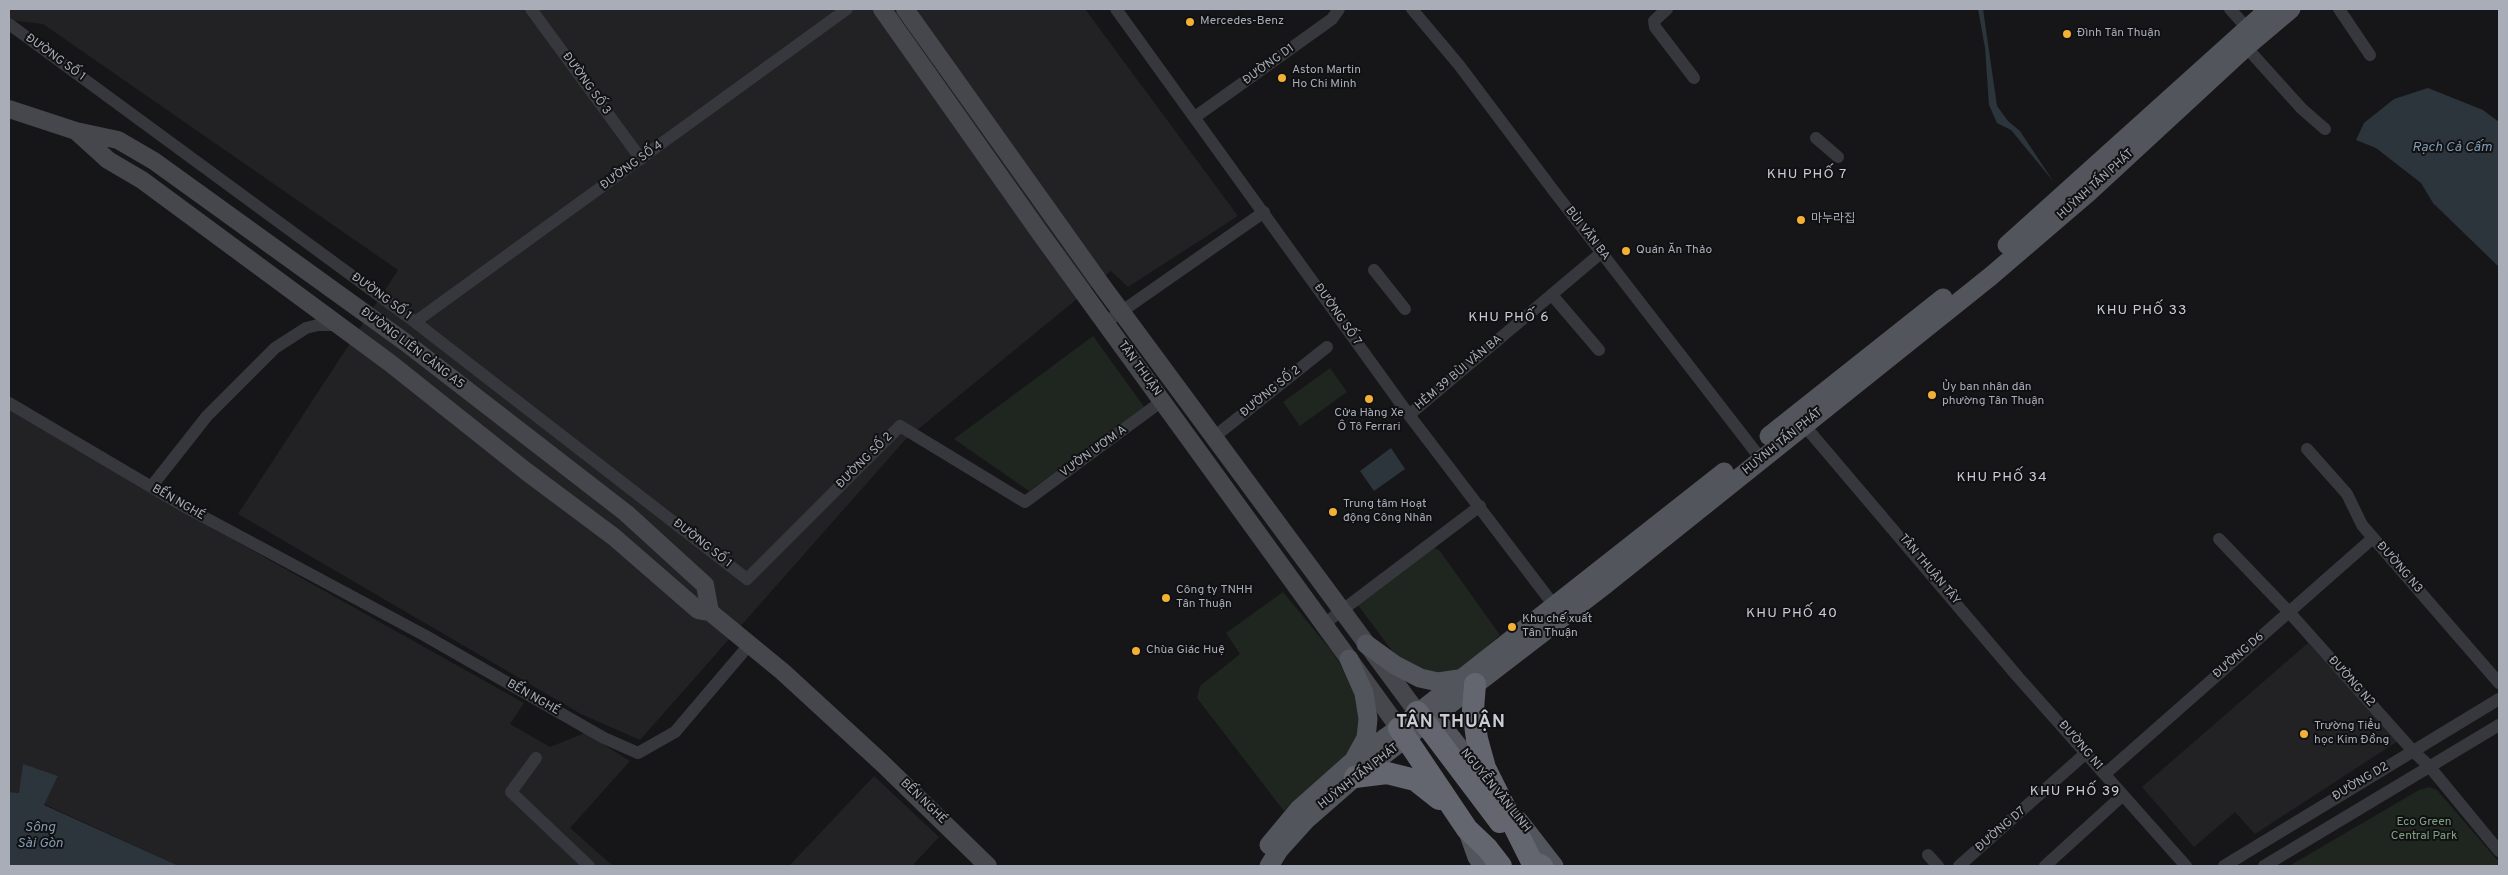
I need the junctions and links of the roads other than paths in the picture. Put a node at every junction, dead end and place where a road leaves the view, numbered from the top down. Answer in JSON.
{"nodes":[{"id":1,"x":531,"y":9,"type":"edge"},
{"id":2,"x":847,"y":9,"type":"edge"},
{"id":3,"x":882,"y":9,"type":"edge"},
{"id":4,"x":905,"y":9,"type":"edge"},
{"id":5,"x":1116,"y":9,"type":"edge"},
{"id":6,"x":1338,"y":9,"type":"edge"},
{"id":7,"x":1412,"y":9,"type":"edge"},
{"id":8,"x":1667,"y":9,"type":"edge"},
{"id":9,"x":2230,"y":9,"type":"edge"},
{"id":10,"x":2269,"y":9,"type":"edge"},
{"id":11,"x":2291,"y":9,"type":"edge"},
{"id":12,"x":2338,"y":9,"type":"edge"},
{"id":13,"x":9,"y":24,"type":"edge"},
{"id":14,"x":2247,"y":37,"type":"junction"},
{"id":15,"x":2370,"y":55,"type":"dead end"},
{"id":16,"x":1694,"y":78,"type":"dead end"},
{"id":17,"x":9,"y":108,"type":"edge"},
{"id":18,"x":1195,"y":117,"type":"junction"},
{"id":19,"x":2325,"y":129,"type":"dead end"},
{"id":20,"x":76,"y":131,"type":"junction"},
{"id":21,"x":1816,"y":138,"type":"dead end"},
{"id":22,"x":1838,"y":157,"type":"dead end"},
{"id":23,"x":640,"y":159,"type":"junction"},
{"id":24,"x":1264,"y":212,"type":"junction"},
{"id":25,"x":1601,"y":253,"type":"junction"},
{"id":26,"x":1374,"y":270,"type":"dead end"},
{"id":27,"x":1987,"y":271,"type":"junction"},
{"id":28,"x":1552,"y":295,"type":"junction"},
{"id":29,"x":1405,"y":309,"type":"dead end"},
{"id":30,"x":1121,"y":310,"type":"junction"},
{"id":31,"x":415,"y":322,"type":"junction"},
{"id":32,"x":1105,"y":323,"type":"junction"},
{"id":33,"x":339,"y":325,"type":"junction"},
{"id":34,"x":405,"y":342,"type":"junction"},
{"id":35,"x":1327,"y":347,"type":"dead end"},
{"id":36,"x":1599,"y":350,"type":"dead end"},
{"id":37,"x":390,"y":363,"type":"junction"},
{"id":38,"x":1168,"y":374,"type":"junction"},
{"id":39,"x":1151,"y":386,"type":"junction"},
{"id":40,"x":1162,"y":401,"type":"junction"},
{"id":41,"x":9,"y":403,"type":"edge"},
{"id":42,"x":1409,"y":415,"type":"junction"},
{"id":43,"x":1804,"y":425,"type":"junction"},
{"id":44,"x":1214,"y":437,"type":"junction"},
{"id":45,"x":2307,"y":449,"type":"dead end"},
{"id":46,"x":545,"y":450,"type":"junction"},
{"id":47,"x":1757,"y":454,"type":"junction"},
{"id":48,"x":527,"y":472,"type":"junction"},
{"id":49,"x":151,"y":487,"type":"junction"},
{"id":50,"x":1025,"y":502,"type":"joint"},
{"id":51,"x":1480,"y":506,"type":"junction"},
{"id":52,"x":2374,"y":538,"type":"junction"},
{"id":53,"x":2219,"y":539,"type":"dead end"},
{"id":54,"x":747,"y":579,"type":"joint"},
{"id":55,"x":1342,"y":610,"type":"junction"},
{"id":56,"x":710,"y":612,"type":"junction"},
{"id":57,"x":1559,"y":612,"type":"junction"},
{"id":58,"x":2289,"y":612,"type":"junction"},
{"id":59,"x":1324,"y":624,"type":"junction"},
{"id":60,"x":749,"y":644,"type":"junction"},
{"id":61,"x":1366,"y":644,"type":"junction"},
{"id":62,"x":1348,"y":659,"type":"junction"},
{"id":63,"x":1467,"y":682,"type":"junction"},
{"id":64,"x":2499,"y":682,"type":"edge"},
{"id":65,"x":2499,"y":700,"type":"edge"},
{"id":66,"x":2054,"y":716,"type":"joint"},
{"id":67,"x":1426,"y":718,"type":"junction"},
{"id":68,"x":2499,"y":725,"type":"edge"},
{"id":69,"x":1403,"y":734,"type":"junction"},
{"id":70,"x":2413,"y":751,"type":"junction"},
{"id":71,"x":2086,"y":753,"type":"junction"},
{"id":72,"x":536,"y":758,"type":"dead end"},
{"id":73,"x":2429,"y":766,"type":"junction"},
{"id":74,"x":1354,"y":769,"type":"junction"},
{"id":75,"x":2105,"y":774,"type":"junction"},
{"id":76,"x":1496,"y":794,"type":"junction"},
{"id":77,"x":2123,"y":795,"type":"junction"},
{"id":78,"x":1462,"y":821,"type":"junction"},
{"id":79,"x":2499,"y":851,"type":"edge"},
{"id":80,"x":1928,"y":855,"type":"dead end"},
{"id":81,"x":1536,"y":865,"type":"edge"},
{"id":82,"x":589,"y":866,"type":"edge"},
{"id":83,"x":988,"y":866,"type":"edge"},
{"id":84,"x":1258,"y":866,"type":"edge"},
{"id":85,"x":1269,"y":866,"type":"edge"},
{"id":86,"x":1483,"y":866,"type":"edge"},
{"id":87,"x":1501,"y":866,"type":"edge"},
{"id":88,"x":1554,"y":866,"type":"edge"},
{"id":89,"x":1938,"y":866,"type":"edge"},
{"id":90,"x":1959,"y":866,"type":"edge"},
{"id":91,"x":2045,"y":866,"type":"edge"},
{"id":92,"x":2186,"y":866,"type":"edge"},
{"id":93,"x":2224,"y":866,"type":"edge"},
{"id":94,"x":2264,"y":866,"type":"edge"}],
"edges":[{"from":1,"to":23,"type":"street","name":"ĐƯỜNG SỐ 3"},
{"from":2,"to":23,"type":"street","name":"ĐƯỜNG SỐ 4"},
{"from":3,"to":32,"type":"street","name":"TÂN THUẬN"},
{"from":4,"to":30,"type":"street","name":"TÂN THUẬN"},
{"from":5,"to":18,"type":"street","name":"ĐƯỜNG SỐ 7"},
{"from":6,"to":18,"type":"street","name":"ĐƯỜNG D1"},
{"from":7,"to":25,"type":"street","name":"BÙI VĂN BA"},
{"from":8,"to":16,"type":"street"},
{"from":9,"to":14,"type":"street"},
{"from":10,"to":14,"type":"main road","name":"HUỲNH TẤN PHÁT"},
{"from":11,"to":14,"type":"main road","name":"HUỲNH TẤN PHÁT"},
{"from":12,"to":15,"type":"street"},
{"from":13,"to":31,"type":"street","name":"ĐƯỜNG SỐ 1"},
{"from":14,"to":19,"type":"street"},
{"from":14,"to":27,"type":"main road","name":"HUỲNH TẤN PHÁT"},
{"from":17,"to":20,"type":"street","name":"ĐƯỜNG LIÊN CẢNG A5"},
{"from":18,"to":24,"type":"street","name":"ĐƯỜNG SỐ 7"},
{"from":20,"to":33,"type":"street","name":"ĐƯỜNG LIÊN CẢNG A5"},
{"from":20,"to":34,"type":"street","name":"ĐƯỜNG LIÊN CẢNG A5"},
{"from":21,"to":22,"type":"street"},
{"from":23,"to":31,"type":"street","name":"ĐƯỜNG SỐ 4"},
{"from":24,"to":30,"type":"street"},
{"from":24,"to":42,"type":"street","name":"ĐƯỜNG SỐ 7"},
{"from":25,"to":28,"type":"street","name":"HẺM 39 BÙI VĂN BA"},
{"from":25,"to":47,"type":"street","name":"BÙI VĂN BA"},
{"from":26,"to":29,"type":"street"},
{"from":27,"to":43,"type":"main road","name":"HUỲNH TẤN PHÁT"},
{"from":27,"to":47,"type":"main road","name":"HUỲNH TẤN PHÁT"},
{"from":28,"to":36,"type":"street"},
{"from":28,"to":42,"type":"street","name":"HẺM 39 BÙI VĂN BA"},
{"from":30,"to":32,"type":"street"},
{"from":30,"to":38,"type":"street","name":"TÂN THUẬN"},
{"from":31,"to":54,"type":"street","name":"ĐƯỜNG SỐ 1"},
{"from":32,"to":39,"type":"street","name":"TÂN THUẬN"},
{"from":33,"to":37,"type":"street","name":"ĐƯỜNG LIÊN CẢNG A5"},
{"from":33,"to":49,"type":"street"},
{"from":34,"to":37,"type":"street"},
{"from":34,"to":46,"type":"street","name":"ĐƯỜNG LIÊN CẢNG A5"},
{"from":35,"to":44,"type":"street","name":"ĐƯỜNG SỐ 2"},
{"from":37,"to":48,"type":"street","name":"ĐƯỜNG LIÊN CẢNG A5"},
{"from":38,"to":39,"type":"street"},
{"from":38,"to":44,"type":"street","name":"TÂN THUẬN"},
{"from":39,"to":40,"type":"street","name":"TÂN THUẬN"},
{"from":40,"to":50,"type":"street","name":"VƯỜN ƯƠM A"},
{"from":40,"to":59,"type":"street","name":"TÂN THUẬN"},
{"from":41,"to":49,"type":"street","name":"BẾN NGHÉ"},
{"from":42,"to":51,"type":"street","name":"ĐƯỜNG SỐ 7"},
{"from":43,"to":47,"type":"main road","name":"HUỲNH TẤN PHÁT"},
{"from":43,"to":66,"type":"street","name":"TÂN THUẬN TÂY"},
{"from":44,"to":55,"type":"street","name":"TÂN THUẬN"},
{"from":45,"to":52,"type":"street","name":"ĐƯỜNG N3"},
{"from":46,"to":48,"type":"street"},
{"from":46,"to":56,"type":"street","name":"ĐƯỜNG LIÊN CẢNG A5"},
{"from":47,"to":57,"type":"main road","name":"HUỲNH TẤN PHÁT"},
{"from":48,"to":56,"type":"street","name":"ĐƯỜNG LIÊN CẢNG A5"},
{"from":49,"to":60,"type":"street","name":"BẾN NGHÉ"},
{"from":50,"to":54,"type":"street","name":"ĐƯỜNG SỐ 2"},
{"from":51,"to":55,"type":"street"},
{"from":51,"to":57,"type":"street","name":"ĐƯỜNG SỐ 7"},
{"from":52,"to":58,"type":"street","name":"ĐƯỜNG D6"},
{"from":52,"to":64,"type":"street","name":"ĐƯỜNG N3"},
{"from":53,"to":58,"type":"street","name":"ĐƯỜNG N2"},
{"from":55,"to":59,"type":"street"},
{"from":55,"to":61,"type":"street","name":"TÂN THUẬN"},
{"from":56,"to":60,"type":"street","name":"ĐƯỜNG LIÊN CẢNG A5"},
{"from":57,"to":63,"type":"main road","name":"HUỲNH TẤN PHÁT"},
{"from":58,"to":70,"type":"street","name":"ĐƯỜNG N2"},
{"from":58,"to":75,"type":"street","name":"ĐƯỜNG D6"},
{"from":59,"to":62,"type":"street","name":"TÂN THUẬN"},
{"from":60,"to":83,"type":"street","name":"BẾN NGHÉ"},
{"from":61,"to":63,"type":"main road"},
{"from":61,"to":67,"type":"street","name":"TÂN THUẬN"},
{"from":62,"to":69,"type":"street","name":"TÂN THUẬN"},
{"from":62,"to":74,"type":"main road"},
{"from":63,"to":67,"type":"main road","name":"HUỲNH TẤN PHÁT"},
{"from":63,"to":76,"type":"highway"},
{"from":65,"to":70,"type":"street","name":"ĐƯỜNG D2"},
{"from":66,"to":71,"type":"street","name":"ĐƯỜNG N1"},
{"from":67,"to":69,"type":"main road","name":"HUỲNH TẤN PHÁT"},
{"from":67,"to":76,"type":"main road","name":"NGUYỄN VĂN LINH"},
{"from":67,"to":81,"type":"highway","name":"NGUYỄN VĂN LINH"},
{"from":68,"to":73,"type":"street","name":"ĐƯỜNG D2"},
{"from":69,"to":74,"type":"main road","name":"HUỲNH TẤN PHÁT"},
{"from":69,"to":78,"type":"highway"},
{"from":70,"to":73,"type":"street","name":"ĐƯỜNG N2"},
{"from":70,"to":93,"type":"street","name":"ĐƯỜNG D2"},
{"from":71,"to":75,"type":"street","name":"ĐƯỜNG N1"},
{"from":71,"to":90,"type":"street","name":"ĐƯỜNG D7"},
{"from":72,"to":82,"type":"street"},
{"from":73,"to":79,"type":"street","name":"ĐƯỜNG N2"},
{"from":73,"to":94,"type":"street","name":"ĐƯỜNG D2"},
{"from":74,"to":78,"type":"highway"},
{"from":74,"to":84,"type":"main road","name":"HUỲNH TẤN PHÁT"},
{"from":74,"to":85,"type":"main road","name":"HUỲNH TẤN PHÁT"},
{"from":75,"to":77,"type":"street","name":"ĐƯỜNG N1"},
{"from":76,"to":81,"type":"highway"},
{"from":76,"to":88,"type":"main road","name":"NGUYỄN VĂN LINH"},
{"from":77,"to":91,"type":"street"},
{"from":77,"to":92,"type":"street","name":"ĐƯỜNG N1"},
{"from":78,"to":86,"type":"main road"},
{"from":78,"to":87,"type":"highway"},
{"from":80,"to":89,"type":"street"}]}
